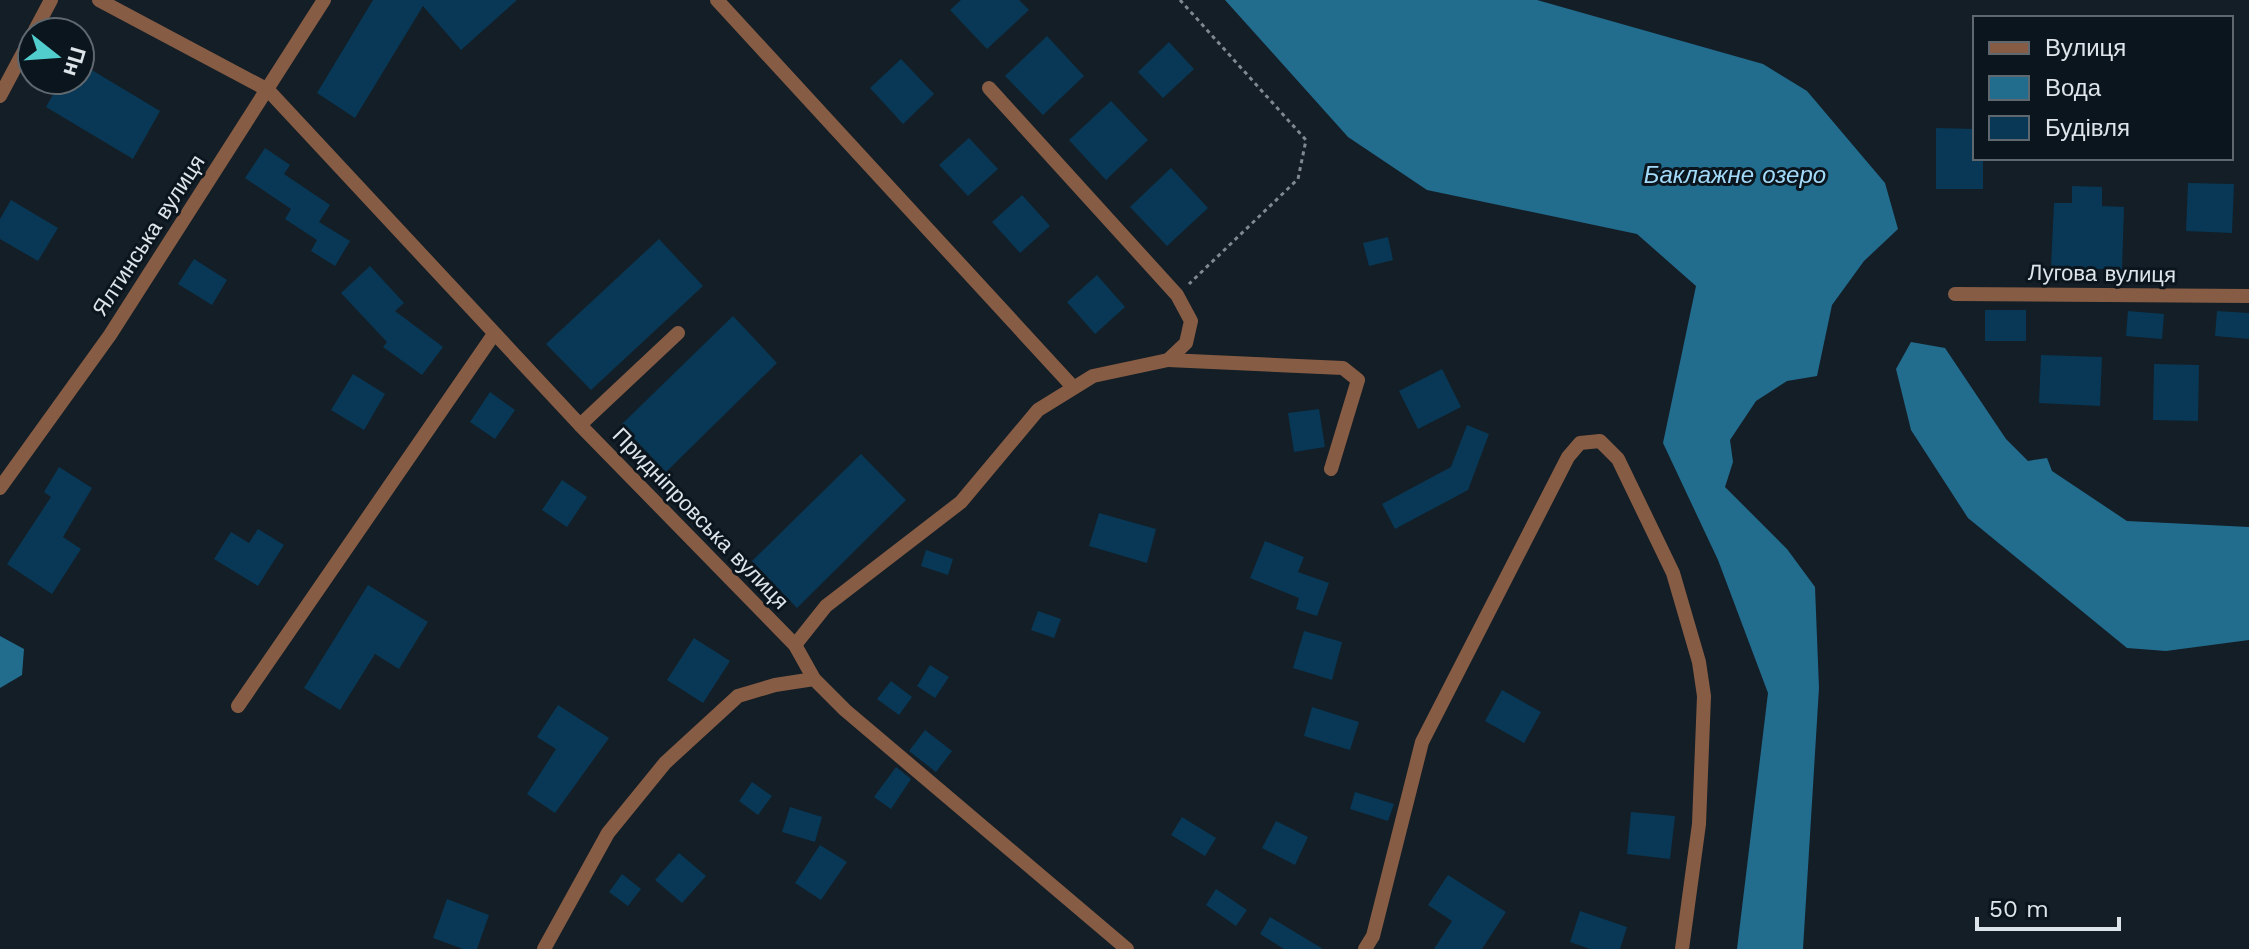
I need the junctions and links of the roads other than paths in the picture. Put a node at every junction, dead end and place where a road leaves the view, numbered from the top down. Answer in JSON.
{"nodes":[{"id":1,"x":99,"y":0,"type":"edge"},
{"id":2,"x":324,"y":0,"type":"edge"},
{"id":3,"x":717,"y":0,"type":"edge"},
{"id":4,"x":16,"y":66,"type":"edge"},
{"id":5,"x":989,"y":88,"type":"dead end"},
{"id":6,"x":268,"y":90,"type":"junction"},
{"id":7,"x":0,"y":96,"type":"edge"},
{"id":8,"x":1955,"y":294,"type":"dead end"},
{"id":9,"x":2249,"y":296,"type":"edge"},
{"id":10,"x":678,"y":333,"type":"dead end"},
{"id":11,"x":494,"y":334,"type":"junction"},
{"id":12,"x":1168,"y":360,"type":"junction"},
{"id":13,"x":1073,"y":387,"type":"junction"},
{"id":14,"x":580,"y":425,"type":"junction"},
{"id":15,"x":1331,"y":469,"type":"dead end"},
{"id":16,"x":0,"y":488,"type":"edge"},
{"id":17,"x":795,"y":645,"type":"junction"},
{"id":18,"x":814,"y":679,"type":"junction"},
{"id":19,"x":238,"y":706,"type":"dead end"},
{"id":20,"x":544,"y":949,"type":"edge"},
{"id":21,"x":1127,"y":949,"type":"edge"},
{"id":22,"x":1365,"y":949,"type":"edge"},
{"id":23,"x":1682,"y":949,"type":"edge"}],
"edges":[{"from":1,"to":6,"type":"street","name":"Придніпровська вулиця"},
{"from":2,"to":6,"type":"street","name":"Ялтинська вулиця"},
{"from":3,"to":13,"type":"street"},
{"from":4,"to":7,"type":"street"},
{"from":5,"to":12,"type":"street"},
{"from":6,"to":11,"type":"street","name":"Придніпровська вулиця"},
{"from":6,"to":16,"type":"street","name":"Ялтинська вулиця"},
{"from":8,"to":9,"type":"street","name":"Лугова вулиця"},
{"from":10,"to":14,"type":"street"},
{"from":11,"to":14,"type":"street","name":"Придніпровська вулиця"},
{"from":11,"to":19,"type":"street"},
{"from":12,"to":13,"type":"street"},
{"from":12,"to":15,"type":"street"},
{"from":13,"to":17,"type":"street"},
{"from":14,"to":17,"type":"street","name":"Придніпровська вулиця"},
{"from":17,"to":18,"type":"street","name":"Придніпровська вулиця"},
{"from":18,"to":20,"type":"street"},
{"from":18,"to":21,"type":"street","name":"Придніпровська вулиця"},
{"from":22,"to":23,"type":"street"}]}
